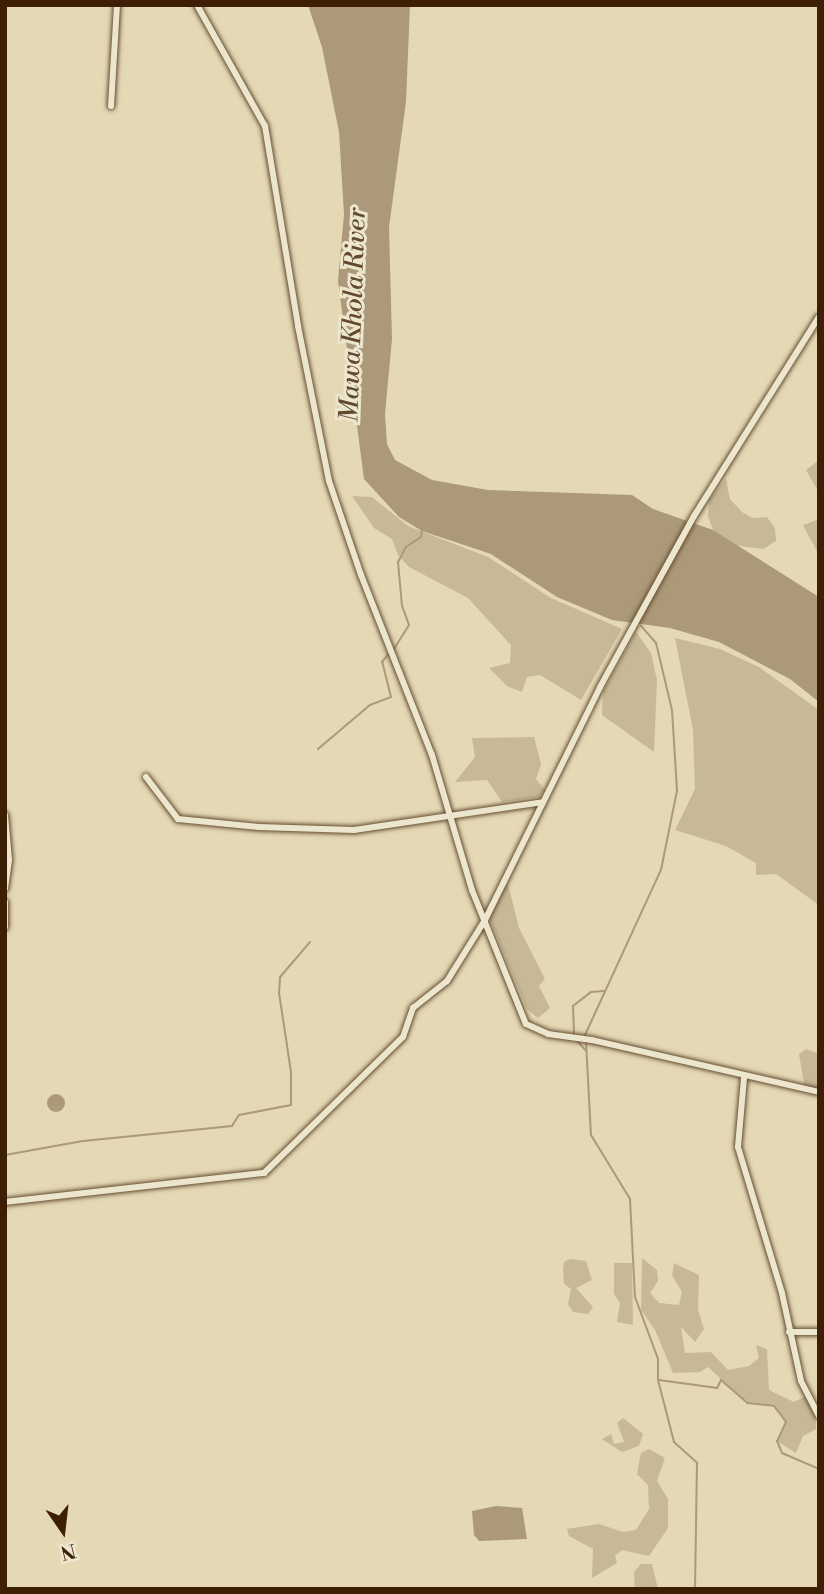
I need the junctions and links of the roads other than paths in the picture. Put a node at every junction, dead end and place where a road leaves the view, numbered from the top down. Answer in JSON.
{"nodes":[{"id":1,"x":117,"y":5,"type":"edge"},
{"id":2,"x":197,"y":5,"type":"edge"},
{"id":3,"x":111,"y":106,"type":"dead end"},
{"id":4,"x":819,"y":317,"type":"edge"},
{"id":5,"x":146,"y":777,"type":"dead end"},
{"id":6,"x":543,"y":802,"type":"junction"},
{"id":7,"x":450,"y":814,"type":"junction"},
{"id":8,"x":5,"y":815,"type":"edge"},
{"id":9,"x":5,"y":889,"type":"edge"},
{"id":10,"x":5,"y":902,"type":"edge"},
{"id":11,"x":485,"y":920,"type":"junction"},
{"id":12,"x":5,"y":926,"type":"edge"},
{"id":13,"x":744,"y":1078,"type":"junction"},
{"id":14,"x":819,"y":1092,"type":"edge"},
{"id":15,"x":5,"y":1202,"type":"edge"},
{"id":16,"x":789,"y":1332,"type":"junction"},
{"id":17,"x":819,"y":1332,"type":"edge"},
{"id":18,"x":819,"y":1416,"type":"edge"}],
"edges":[{"from":1,"to":3,"type":"street"},
{"from":2,"to":7,"type":"street"},
{"from":4,"to":6,"type":"street"},
{"from":5,"to":7,"type":"street"},
{"from":6,"to":7,"type":"street"},
{"from":6,"to":11,"type":"street"},
{"from":7,"to":11,"type":"street"},
{"from":8,"to":9,"type":"street"},
{"from":10,"to":12,"type":"street"},
{"from":11,"to":13,"type":"street"},
{"from":11,"to":15,"type":"street"},
{"from":13,"to":14,"type":"street"},
{"from":13,"to":16,"type":"street"},
{"from":16,"to":17,"type":"street"},
{"from":16,"to":18,"type":"street"}]}
